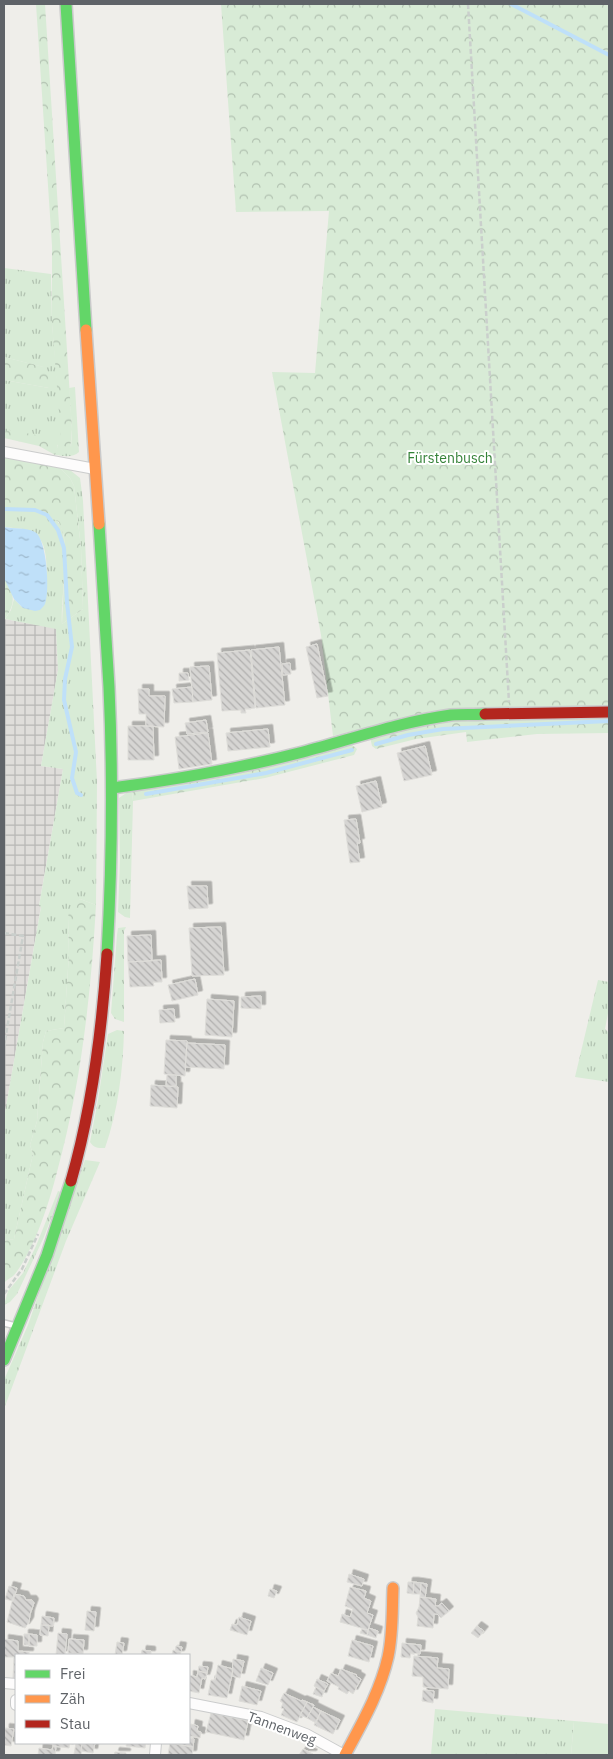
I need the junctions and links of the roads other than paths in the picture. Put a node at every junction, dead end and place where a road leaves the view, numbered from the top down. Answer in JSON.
{"nodes":[{"id":1,"x":66,"y":4,"type":"edge"},
{"id":2,"x":4,"y":452,"type":"edge"},
{"id":3,"x":95,"y":469,"type":"junction"},
{"id":4,"x":609,"y":712,"type":"edge"},
{"id":5,"x":112,"y":788,"type":"junction"},
{"id":6,"x":4,"y":1324,"type":"edge"},
{"id":7,"x":18,"y":1327,"type":"junction"},
{"id":8,"x":4,"y":1360,"type":"edge"},
{"id":9,"x":393,"y":1588,"type":"dead end"},
{"id":10,"x":190,"y":1703,"type":"edge"},
{"id":11,"x":345,"y":1755,"type":"edge"}],
"edges":[{"from":1,"to":3,"type":"main road"},
{"from":2,"to":3,"type":"street"},
{"from":3,"to":5,"type":"main road"},
{"from":4,"to":5,"type":"main road"},
{"from":5,"to":7,"type":"main road"},
{"from":6,"to":7,"type":"lane"},
{"from":7,"to":8,"type":"main road"},
{"from":9,"to":11,"type":"main road"},
{"from":10,"to":11,"type":"street","name":"Tannenweg"}]}
